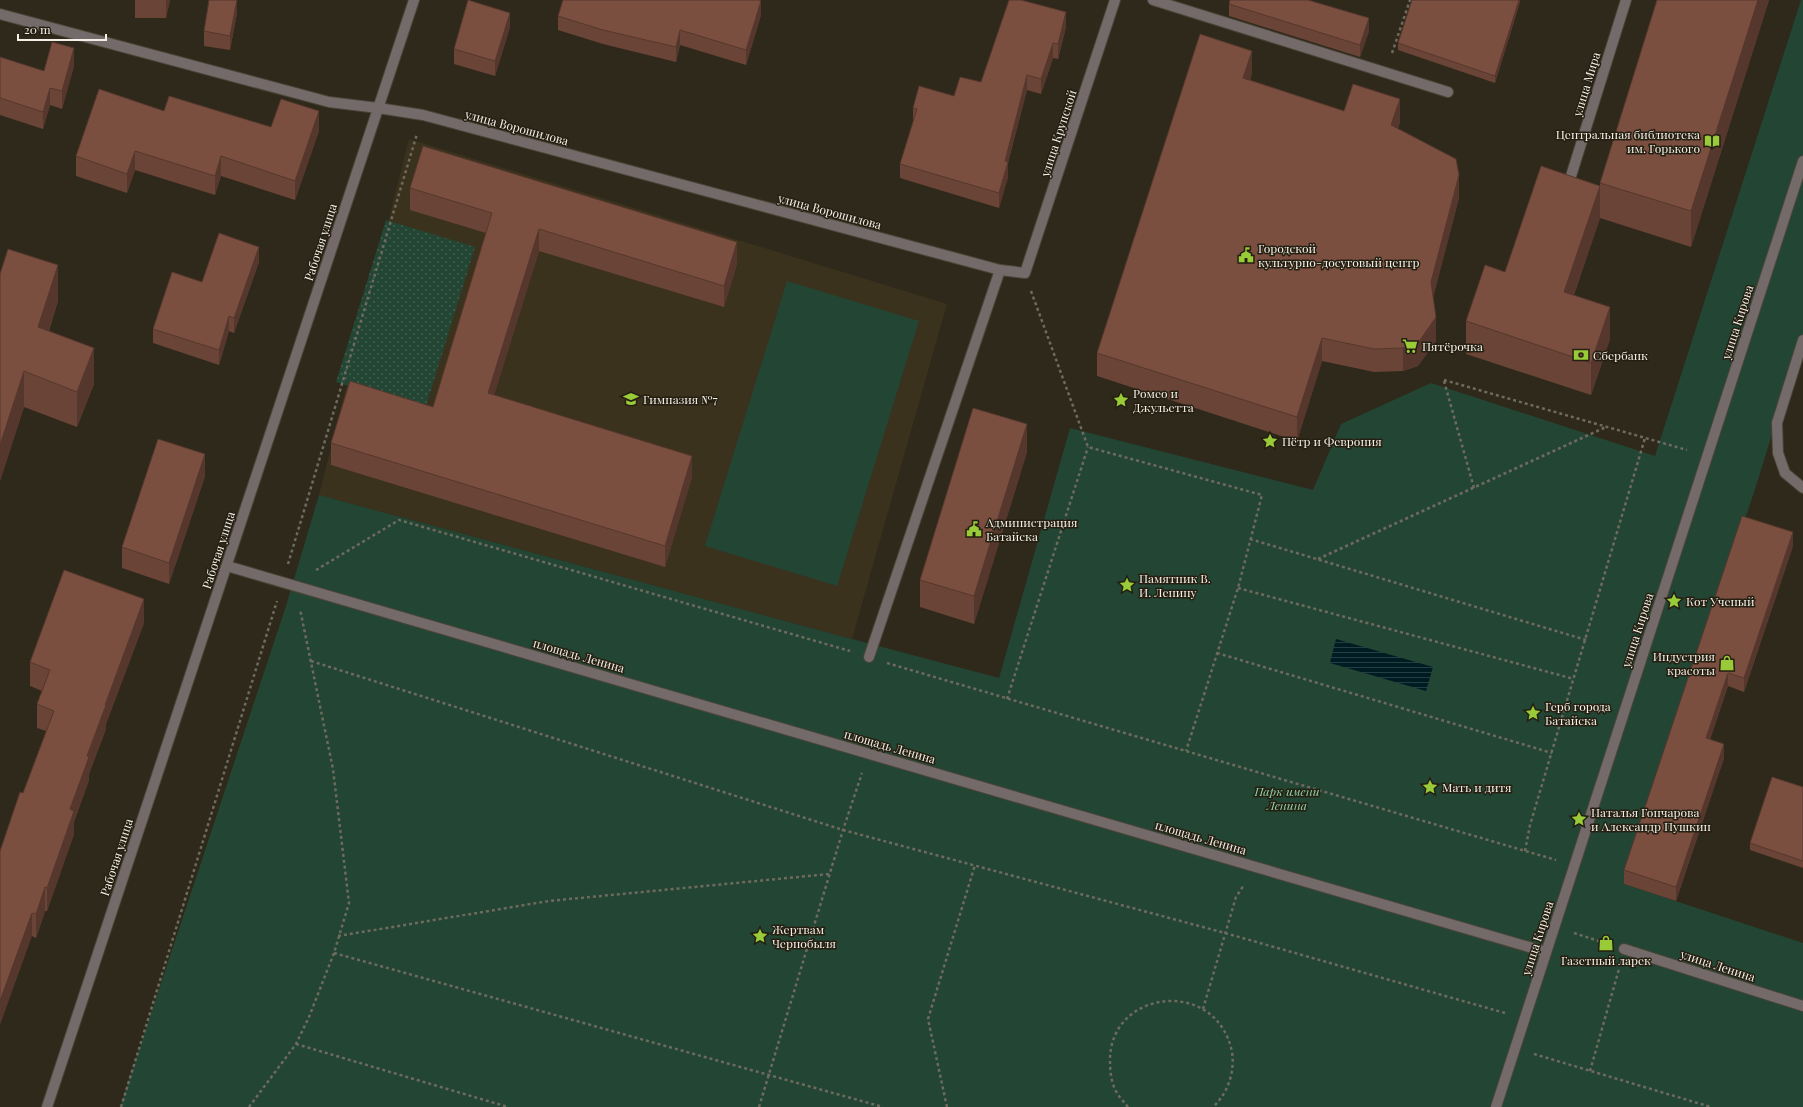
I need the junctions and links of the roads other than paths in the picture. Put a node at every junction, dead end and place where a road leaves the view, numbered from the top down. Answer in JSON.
{"nodes":[{"id":1,"x":414,"y":0,"type":"edge"},
{"id":2,"x":1115,"y":0,"type":"edge"},
{"id":3,"x":1153,"y":0,"type":"edge"},
{"id":4,"x":1626,"y":0,"type":"edge"},
{"id":5,"x":0,"y":14,"type":"edge"},
{"id":6,"x":1448,"y":92,"type":"dead end"},
{"id":7,"x":378,"y":108,"type":"junction"},
{"id":8,"x":1803,"y":160,"type":"edge"},
{"id":9,"x":1571,"y":176,"type":"edge"},
{"id":10,"x":1000,"y":270,"type":"junction"},
{"id":11,"x":1025,"y":273,"type":"joint"},
{"id":12,"x":1803,"y":340,"type":"edge"},
{"id":13,"x":1803,"y":488,"type":"edge"},
{"id":14,"x":227,"y":566,"type":"junction"},
{"id":15,"x":869,"y":657,"type":"road end"},
{"id":16,"x":1624,"y":949,"type":"road end"},
{"id":17,"x":1546,"y":952,"type":"junction"},
{"id":18,"x":1803,"y":1006,"type":"edge"},
{"id":19,"x":47,"y":1107,"type":"edge"},
{"id":20,"x":1496,"y":1107,"type":"edge"}],
"edges":[{"from":1,"to":7,"type":"street","name":"Рабочая улица"},
{"from":2,"to":11,"type":"street","name":"улица Крупской"},
{"from":3,"to":6,"type":"street"},
{"from":4,"to":9,"type":"street","name":"улица Мира"},
{"from":5,"to":7,"type":"street","name":"улица Ворошилова"},
{"from":7,"to":10,"type":"street","name":"улица Ворошилова"},
{"from":7,"to":14,"type":"street","name":"Рабочая улица"},
{"from":8,"to":17,"type":"street","name":"улица Кирова"},
{"from":10,"to":11,"type":"street","name":"улица Ворошилова"},
{"from":10,"to":15,"type":"street"},
{"from":12,"to":13,"type":"street"},
{"from":14,"to":17,"type":"street","name":"площадь Ленина"},
{"from":14,"to":19,"type":"street","name":"Рабочая улица"},
{"from":16,"to":18,"type":"street","name":"улица Ленина"},
{"from":17,"to":20,"type":"street","name":"улица Кирова"}]}
